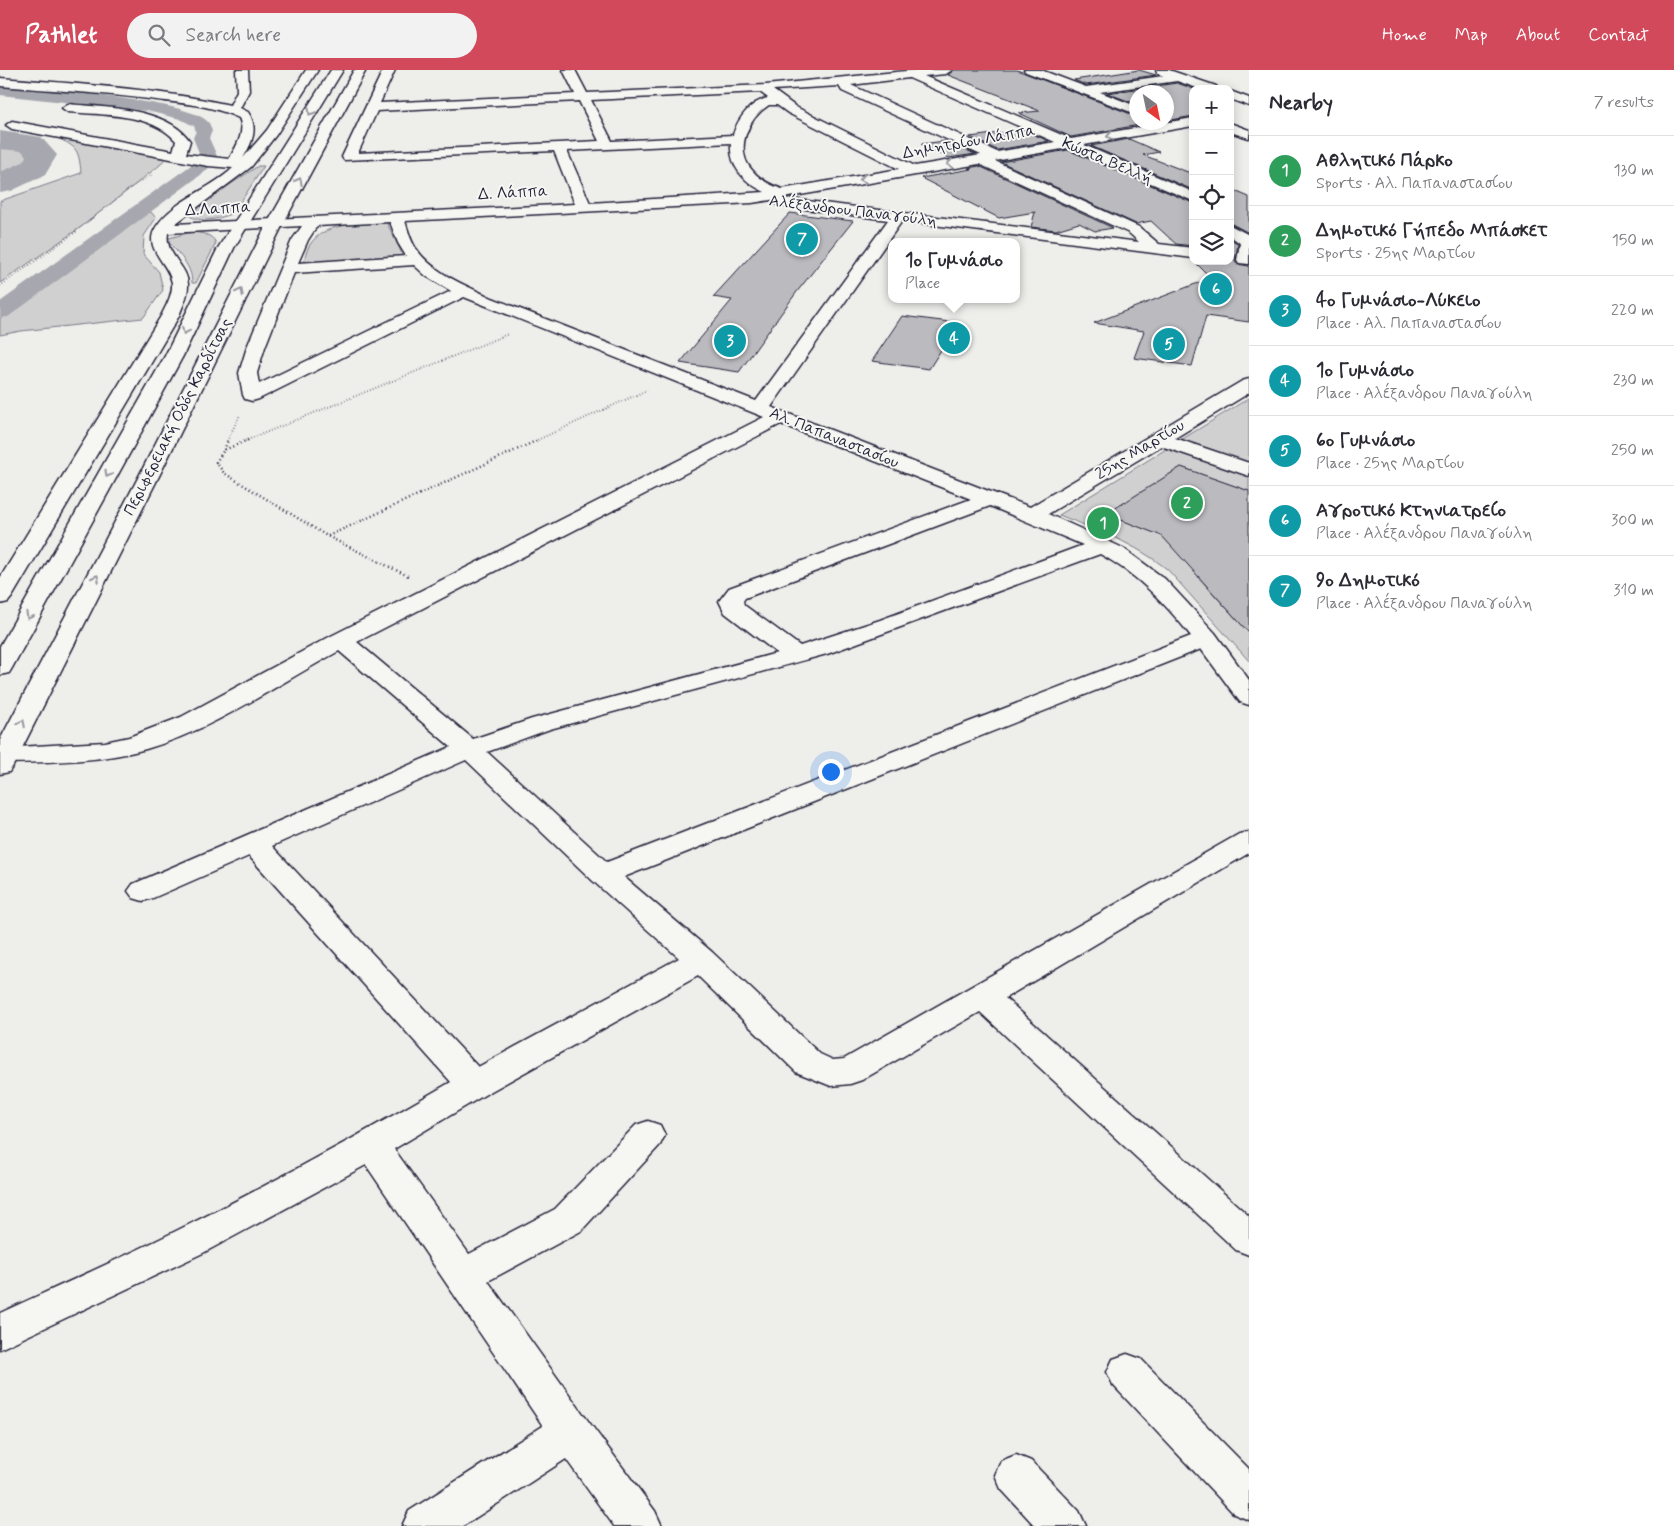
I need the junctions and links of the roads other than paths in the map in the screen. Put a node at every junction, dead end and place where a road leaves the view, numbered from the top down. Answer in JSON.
{"nodes":[{"id":1,"x":242,"y":70,"type":"edge"},
{"id":2,"x":312,"y":70,"type":"edge"},
{"id":3,"x":337,"y":70,"type":"edge"},
{"id":4,"x":360,"y":70,"type":"edge"},
{"id":5,"x":389,"y":70,"type":"edge"},
{"id":6,"x":570,"y":70,"type":"edge"},
{"id":7,"x":946,"y":70,"type":"edge"},
{"id":8,"x":1030,"y":70,"type":"edge"},
{"id":9,"x":1172,"y":72,"type":"edge"},
{"id":10,"x":912,"y":75,"type":"junction"},
{"id":11,"x":749,"y":76,"type":"dead end"},
{"id":12,"x":0,"y":82,"type":"edge"},
{"id":13,"x":844,"y":82,"type":"junction"},
{"id":14,"x":1203,"y":85,"type":"edge"},
{"id":15,"x":765,"y":88,"type":"junction"},
{"id":16,"x":1083,"y":91,"type":"junction"},
{"id":17,"x":1234,"y":96,"type":"edge"},
{"id":18,"x":583,"y":97,"type":"junction"},
{"id":19,"x":778,"y":101,"type":"junction"},
{"id":20,"x":1249,"y":102,"type":"edge"},
{"id":21,"x":55,"y":106,"type":"dead end"},
{"id":22,"x":372,"y":107,"type":"junction"},
{"id":23,"x":1129,"y":107,"type":"edge"},
{"id":24,"x":233,"y":108,"type":"junction"},
{"id":25,"x":1249,"y":113,"type":"edge"},
{"id":26,"x":1234,"y":115,"type":"edge"},
{"id":27,"x":1189,"y":122,"type":"edge"},
{"id":28,"x":1174,"y":123,"type":"edge"},
{"id":29,"x":12,"y":125,"type":"dead end"},
{"id":30,"x":1234,"y":128,"type":"edge"},
{"id":31,"x":687,"y":130,"type":"dead end"},
{"id":32,"x":1137,"y":130,"type":"edge"},
{"id":33,"x":1249,"y":134,"type":"edge"},
{"id":34,"x":739,"y":135,"type":"junction"},
{"id":35,"x":1066,"y":144,"type":"junction"},
{"id":36,"x":607,"y":145,"type":"junction"},
{"id":37,"x":559,"y":148,"type":"junction"},
{"id":38,"x":179,"y":156,"type":"junction"},
{"id":39,"x":988,"y":157,"type":"junction"},
{"id":40,"x":240,"y":164,"type":"junction"},
{"id":41,"x":911,"y":170,"type":"junction"},
{"id":42,"x":781,"y":194,"type":"junction"},
{"id":43,"x":1189,"y":195,"type":"edge"},
{"id":44,"x":752,"y":199,"type":"junction"},
{"id":45,"x":584,"y":207,"type":"junction"},
{"id":46,"x":898,"y":216,"type":"junction"},
{"id":47,"x":396,"y":217,"type":"junction"},
{"id":48,"x":312,"y":222,"type":"junction"},
{"id":49,"x":275,"y":224,"type":"junction"},
{"id":50,"x":239,"y":226,"type":"junction"},
{"id":51,"x":162,"y":230,"type":"junction"},
{"id":52,"x":1234,"y":232,"type":"edge"},
{"id":53,"x":1155,"y":248,"type":"junction"},
{"id":54,"x":1189,"y":252,"type":"edge"},
{"id":55,"x":1241,"y":259,"type":"edge"},
{"id":56,"x":418,"y":260,"type":"junction"},
{"id":57,"x":288,"y":269,"type":"junction"},
{"id":58,"x":464,"y":291,"type":"junction"},
{"id":59,"x":1249,"y":385,"type":"edge"},
{"id":60,"x":770,"y":413,"type":"junction"},
{"id":61,"x":1159,"y":439,"type":"junction"},
{"id":62,"x":1249,"y":470,"type":"edge"},
{"id":63,"x":990,"y":499,"type":"junction"},
{"id":64,"x":1032,"y":515,"type":"junction"},
{"id":65,"x":1101,"y":546,"type":"junction"},
{"id":66,"x":0,"y":597,"type":"edge"},
{"id":67,"x":1207,"y":638,"type":"junction"},
{"id":68,"x":340,"y":641,"type":"junction"},
{"id":69,"x":796,"y":655,"type":"junction"},
{"id":70,"x":0,"y":668,"type":"edge"},
{"id":71,"x":1247,"y":692,"type":"edge"},
{"id":72,"x":469,"y":749,"type":"junction"},
{"id":73,"x":3,"y":760,"type":"edge"},
{"id":74,"x":1249,"y":841,"type":"edge"},
{"id":75,"x":254,"y":844,"type":"junction"},
{"id":76,"x":603,"y":874,"type":"junction"},
{"id":77,"x":144,"y":891,"type":"dead end"},
{"id":78,"x":701,"y":960,"type":"junction"},
{"id":79,"x":983,"y":996,"type":"junction"},
{"id":80,"x":474,"y":1085,"type":"junction"},
{"id":81,"x":648,"y":1135,"type":"dead end"},
{"id":82,"x":372,"y":1145,"type":"junction"},
{"id":83,"x":1249,"y":1239,"type":"edge"},
{"id":84,"x":462,"y":1277,"type":"junction"},
{"id":85,"x":0,"y":1332,"type":"edge"},
{"id":86,"x":1127,"y":1372,"type":"dead end"},
{"id":87,"x":571,"y":1432,"type":"junction"},
{"id":88,"x":1016,"y":1475,"type":"dead end"},
{"id":89,"x":1249,"y":1499,"type":"edge"},
{"id":90,"x":424,"y":1526,"type":"edge"},
{"id":91,"x":640,"y":1526,"type":"edge"},
{"id":92,"x":1064,"y":1526,"type":"edge"}],
"edges":[{"from":1,"to":24,"type":"street"},
{"from":2,"to":40,"type":"street"},
{"from":3,"to":50,"type":"street","name":"Περιφερειακή Οδός Καρδίτσας","one_way":true},
{"from":49,"to":4,"type":"street","name":"Περιφερειακή Οδός Καρδίτσας","one_way":true},
{"from":5,"to":22,"type":"street"},
{"from":6,"to":18,"type":"street"},
{"from":7,"to":10,"type":"street"},
{"from":8,"to":16,"type":"street"},
{"from":9,"to":14,"type":"street"},
{"from":9,"to":16,"type":"street"},
{"from":10,"to":13,"type":"street"},
{"from":10,"to":35,"type":"street","name":"Κώστα Βελλή"},
{"from":11,"to":15,"type":"street"},
{"from":12,"to":24,"type":"street"},
{"from":13,"to":15,"type":"street"},
{"from":13,"to":39,"type":"street"},
{"from":15,"to":18,"type":"street"},
{"from":15,"to":19,"type":"street"},
{"from":16,"to":23,"type":"street"},
{"from":17,"to":20,"type":"street"},
{"from":18,"to":22,"type":"street"},
{"from":18,"to":36,"type":"street"},
{"from":19,"to":34,"type":"street"},
{"from":19,"to":41,"type":"street"},
{"from":21,"to":38,"type":"street"},
{"from":22,"to":37,"type":"street"},
{"from":24,"to":40,"type":"street"},
{"from":25,"to":26,"type":"street"},
{"from":27,"to":28,"type":"street","name":"Δημητρίου Λάππα"},
{"from":29,"to":38,"type":"street"},
{"from":30,"to":33,"type":"street"},
{"from":31,"to":34,"type":"street"},
{"from":32,"to":35,"type":"street","name":"Δημητρίου Λάππα","one_way":true},
{"from":34,"to":36,"type":"street"},
{"from":34,"to":42,"type":"street"},
{"from":35,"to":39,"type":"street","name":"Δημητρίου Λάππα"},
{"from":35,"to":43,"type":"street","name":"Κώστα Βελλή"},
{"from":36,"to":37,"type":"street"},
{"from":37,"to":45,"type":"street"},
{"from":38,"to":40,"type":"street"},
{"from":39,"to":41,"type":"street","name":"Δημητρίου Λάππα","one_way":true},
{"from":39,"to":53,"type":"street"},
{"from":40,"to":51,"type":"street"},
{"from":41,"to":42,"type":"street","name":"Δημητρίου Λάππα","one_way":true},
{"from":42,"to":44,"type":"street","name":"Δημητρίου Λάππα"},
{"from":44,"to":45,"type":"street","name":"Δ. Λάππα"},
{"from":44,"to":46,"type":"street","name":"Αλέξανδρου Παναγούλη"},
{"from":45,"to":47,"type":"street","name":"Δ. Λάππα"},
{"from":46,"to":53,"type":"street","name":"Αλέξανδρου Παναγούλη"},
{"from":46,"to":60,"type":"street"},
{"from":47,"to":48,"type":"street","name":"Δ. Λάππα"},
{"from":47,"to":56,"type":"street","name":"Αλ. Παπαναστασίου"},
{"from":48,"to":49,"type":"street","name":"Δ. Λάππα"},
{"from":48,"to":57,"type":"street"},
{"from":49,"to":50,"type":"street","name":"Δ.Λαππα"},
{"from":73,"to":49,"type":"street","name":"Περιφερειακή Οδός Καρδίτσας","one_way":true},
{"from":50,"to":51,"type":"street","name":"Δ.Λαππα"},
{"from":50,"to":70,"type":"street","name":"Περιφερειακή Οδός Καρδίτσας","one_way":true},
{"from":51,"to":66,"type":"street"},
{"from":52,"to":55,"type":"street"},
{"from":53,"to":54,"type":"street","name":"Αλέξανδρου Παναγούλη"},
{"from":56,"to":57,"type":"street"},
{"from":56,"to":58,"type":"street","name":"Αλ. Παπαναστασίου"},
{"from":57,"to":58,"type":"street"},
{"from":58,"to":60,"type":"street","name":"Αλ. Παπαναστασίου"},
{"from":59,"to":61,"type":"street","name":"25ης Μαρτίου"},
{"from":60,"to":63,"type":"street","name":"Αλ. Παπαναστασίου"},
{"from":60,"to":68,"type":"street"},
{"from":61,"to":62,"type":"street"},
{"from":61,"to":64,"type":"street","name":"25ης Μαρτίου"},
{"from":63,"to":64,"type":"street","name":"Αλ. Παπαναστασίου"},
{"from":63,"to":69,"type":"street"},
{"from":64,"to":65,"type":"street","name":"Αλ. Παπαναστασίου"},
{"from":65,"to":67,"type":"street","name":"Αλ. Παπαναστασίου"},
{"from":65,"to":69,"type":"street"},
{"from":67,"to":71,"type":"street","name":"Αλ. Παπαναστασίου"},
{"from":67,"to":76,"type":"street"},
{"from":68,"to":72,"type":"street"},
{"from":68,"to":73,"type":"street"},
{"from":69,"to":72,"type":"street"},
{"from":72,"to":75,"type":"street"},
{"from":72,"to":76,"type":"street"},
{"from":74,"to":79,"type":"street"},
{"from":75,"to":77,"type":"street"},
{"from":75,"to":80,"type":"street"},
{"from":76,"to":78,"type":"street"},
{"from":78,"to":79,"type":"street"},
{"from":78,"to":80,"type":"street"},
{"from":79,"to":83,"type":"street"},
{"from":80,"to":82,"type":"street"},
{"from":81,"to":84,"type":"street"},
{"from":82,"to":84,"type":"street"},
{"from":82,"to":85,"type":"street"},
{"from":84,"to":87,"type":"street"},
{"from":86,"to":89,"type":"street"},
{"from":87,"to":90,"type":"street"},
{"from":87,"to":91,"type":"street"},
{"from":88,"to":92,"type":"street"}]}
